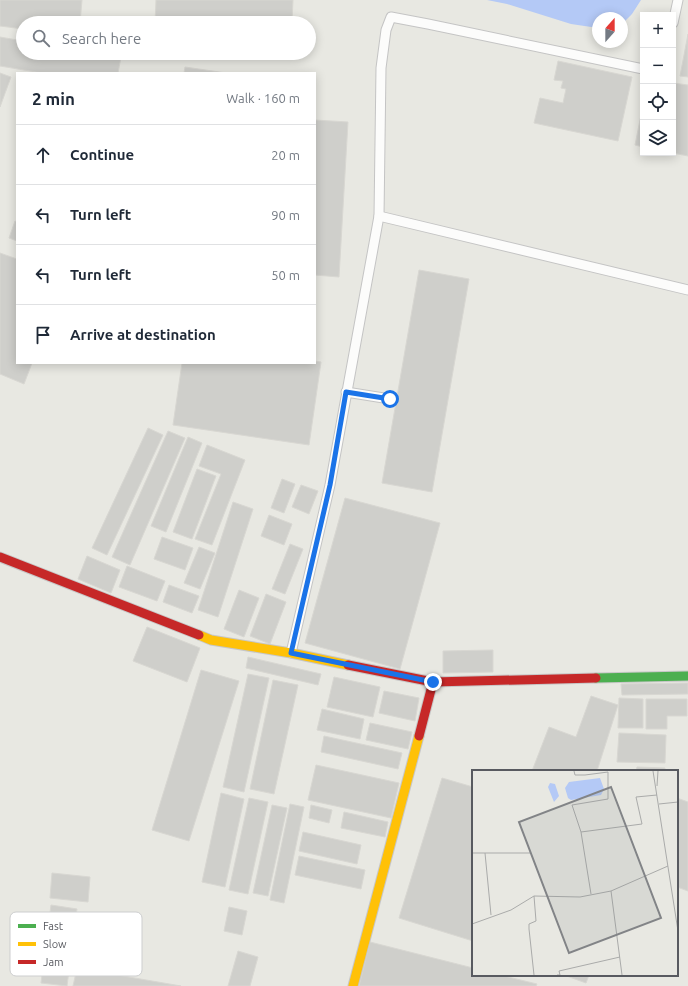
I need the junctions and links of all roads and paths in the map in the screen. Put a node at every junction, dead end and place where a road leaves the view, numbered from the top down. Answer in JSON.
{"nodes":[{"id":1,"x":678,"y":0,"type":"edge"},
{"id":2,"x":675,"y":12,"type":"edge"},
{"id":3,"x":640,"y":68,"type":"edge"},
{"id":4,"x":379,"y":216,"type":"junction"},
{"id":5,"x":688,"y":290,"type":"edge"},
{"id":6,"x":346,"y":392,"type":"junction"},
{"id":7,"x":390,"y":399,"type":"dead end"},
{"id":8,"x":0,"y":557,"type":"edge"},
{"id":9,"x":291,"y":653,"type":"junction"},
{"id":10,"x":688,"y":676,"type":"edge"},
{"id":11,"x":433,"y":682,"type":"junction"},
{"id":12,"x":353,"y":986,"type":"edge"}],
"edges":[{"from":1,"to":2,"type":"lane"},
{"from":3,"to":4,"type":"lane"},
{"from":4,"to":5,"type":"lane"},
{"from":4,"to":6,"type":"lane"},
{"from":6,"to":7,"type":"lane"},
{"from":6,"to":9,"type":"lane"},
{"from":8,"to":9,"type":"street"},
{"from":9,"to":11,"type":"street"},
{"from":10,"to":11,"type":"street"},
{"from":11,"to":12,"type":"street"}]}
